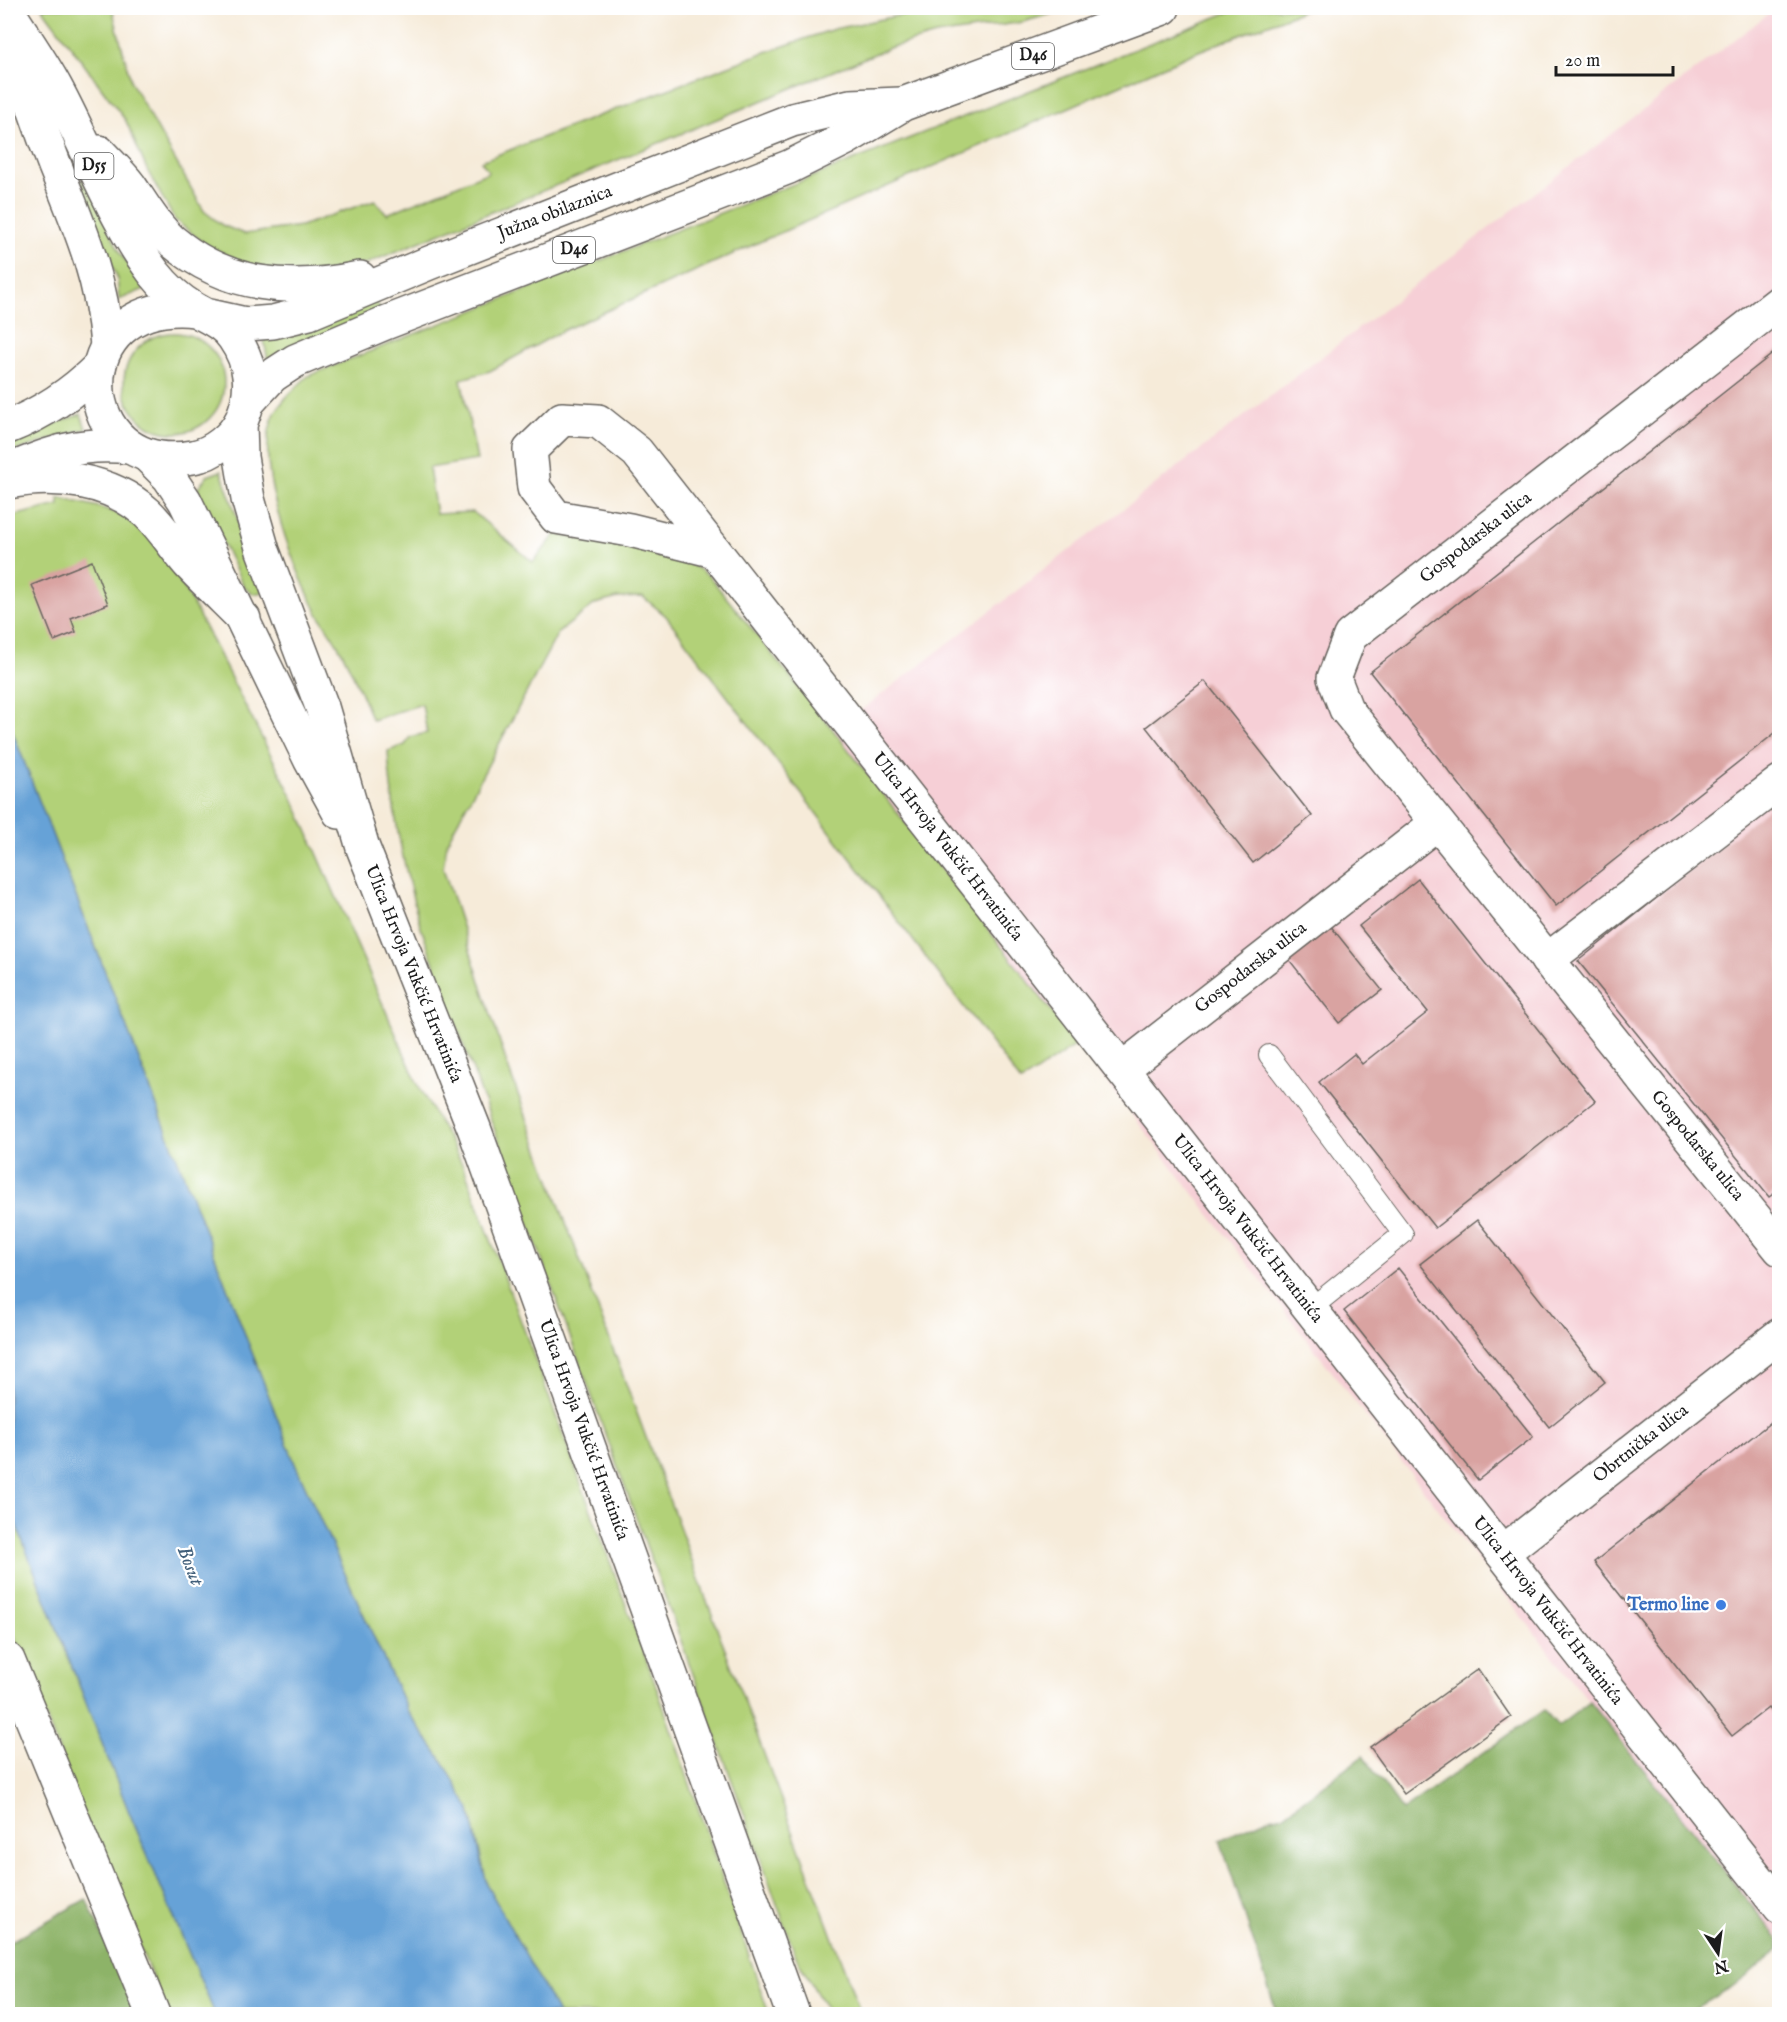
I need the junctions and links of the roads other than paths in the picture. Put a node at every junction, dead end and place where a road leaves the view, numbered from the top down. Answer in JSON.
{"nodes":[{"id":1,"x":1163,"y":8,"type":"edge"},
{"id":2,"x":8,"y":11,"type":"edge"},
{"id":3,"x":8,"y":24,"type":"edge"},
{"id":4,"x":903,"y":104,"type":"junction"},
{"id":5,"x":74,"y":126,"type":"junction"},
{"id":6,"x":429,"y":263,"type":"junction"},
{"id":7,"x":1779,"y":302,"type":"edge"},
{"id":8,"x":202,"y":313,"type":"junction"},
{"id":9,"x":103,"y":356,"type":"junction"},
{"id":10,"x":244,"y":412,"type":"junction"},
{"id":11,"x":8,"y":427,"type":"edge"},
{"id":12,"x":139,"y":452,"type":"junction"},
{"id":13,"x":8,"y":471,"type":"edge"},
{"id":14,"x":8,"y":482,"type":"edge"},
{"id":15,"x":715,"y":551,"type":"junction"},
{"id":16,"x":244,"y":619,"type":"junction"},
{"id":17,"x":1779,"y":782,"type":"edge"},
{"id":18,"x":1437,"y":823,"type":"junction"},
{"id":19,"x":363,"y":848,"type":"junction"},
{"id":20,"x":1547,"y":960,"type":"junction"},
{"id":21,"x":1269,"y":1054,"type":"dead end"},
{"id":22,"x":1122,"y":1069,"type":"junction"},
{"id":23,"x":1779,"y":1249,"type":"edge"},
{"id":24,"x":1310,"y":1309,"type":"junction"},
{"id":25,"x":1779,"y":1335,"type":"edge"},
{"id":26,"x":1502,"y":1553,"type":"junction"},
{"id":27,"x":8,"y":1660,"type":"edge"},
{"id":28,"x":1779,"y":1907,"type":"edge"},
{"id":29,"x":153,"y":2014,"type":"edge"},
{"id":30,"x":793,"y":2014,"type":"edge"}],
"edges":[{"from":1,"to":4,"type":"main road","name":"Južna obilaznica","number":"D46"},
{"from":2,"to":5,"type":"main road","number":"D55"},
{"from":3,"to":9,"type":"main road","number":"D55"},
{"from":4,"to":6,"type":"main road","name":"Južna obilaznica","number":"D46"},
{"from":4,"to":10,"type":"main road","name":"Južna obilaznica","number":"D46"},
{"from":5,"to":6,"type":"main road"},
{"from":5,"to":8,"type":"main road","number":"D55"},
{"from":6,"to":8,"type":"main road","name":"Južna obilaznica","number":"D46"},
{"from":7,"to":18,"type":"main road","name":"Gospodarska ulica"},
{"from":8,"to":9,"type":"main road"},
{"from":8,"to":10,"type":"main road","number":"D55"},
{"from":9,"to":11,"type":"main road"},
{"from":9,"to":12,"type":"main road","number":"D55"},
{"from":10,"to":12,"type":"main road"},
{"from":10,"to":19,"type":"main road","name":"Ulica Hrvoja Vukčić Hrvatinića"},
{"from":12,"to":13,"type":"main road"},
{"from":12,"to":16,"type":"main road","name":"Ulica Hrvoja Vukčić Hrvatinića"},
{"from":14,"to":16,"type":"main road"},
{"from":15,"to":15,"type":"main road","name":"Ulica Hrvoja Vukčić Hrvatinića"},
{"from":15,"to":22,"type":"main road","name":"Ulica Hrvoja Vukčić Hrvatinića"},
{"from":16,"to":19,"type":"main road","name":"Ulica Hrvoja Vukčić Hrvatinića"},
{"from":17,"to":20,"type":"main road"},
{"from":18,"to":20,"type":"main road","name":"Gospodarska ulica"},
{"from":18,"to":22,"type":"main road","name":"Gospodarska ulica"},
{"from":19,"to":30,"type":"main road","name":"Ulica Hrvoja Vukčić Hrvatinića"},
{"from":20,"to":23,"type":"main road","name":"Gospodarska ulica"},
{"from":21,"to":24,"type":"lane"},
{"from":22,"to":24,"type":"main road","name":"Ulica Hrvoja Vukčić Hrvatinića"},
{"from":24,"to":26,"type":"main road","name":"Ulica Hrvoja Vukčić Hrvatinića"},
{"from":25,"to":26,"type":"main road","name":"Obrtnička ulica"},
{"from":26,"to":28,"type":"main road","name":"Ulica Hrvoja Vukčić Hrvatinića"},
{"from":27,"to":29,"type":"main road"}]}
